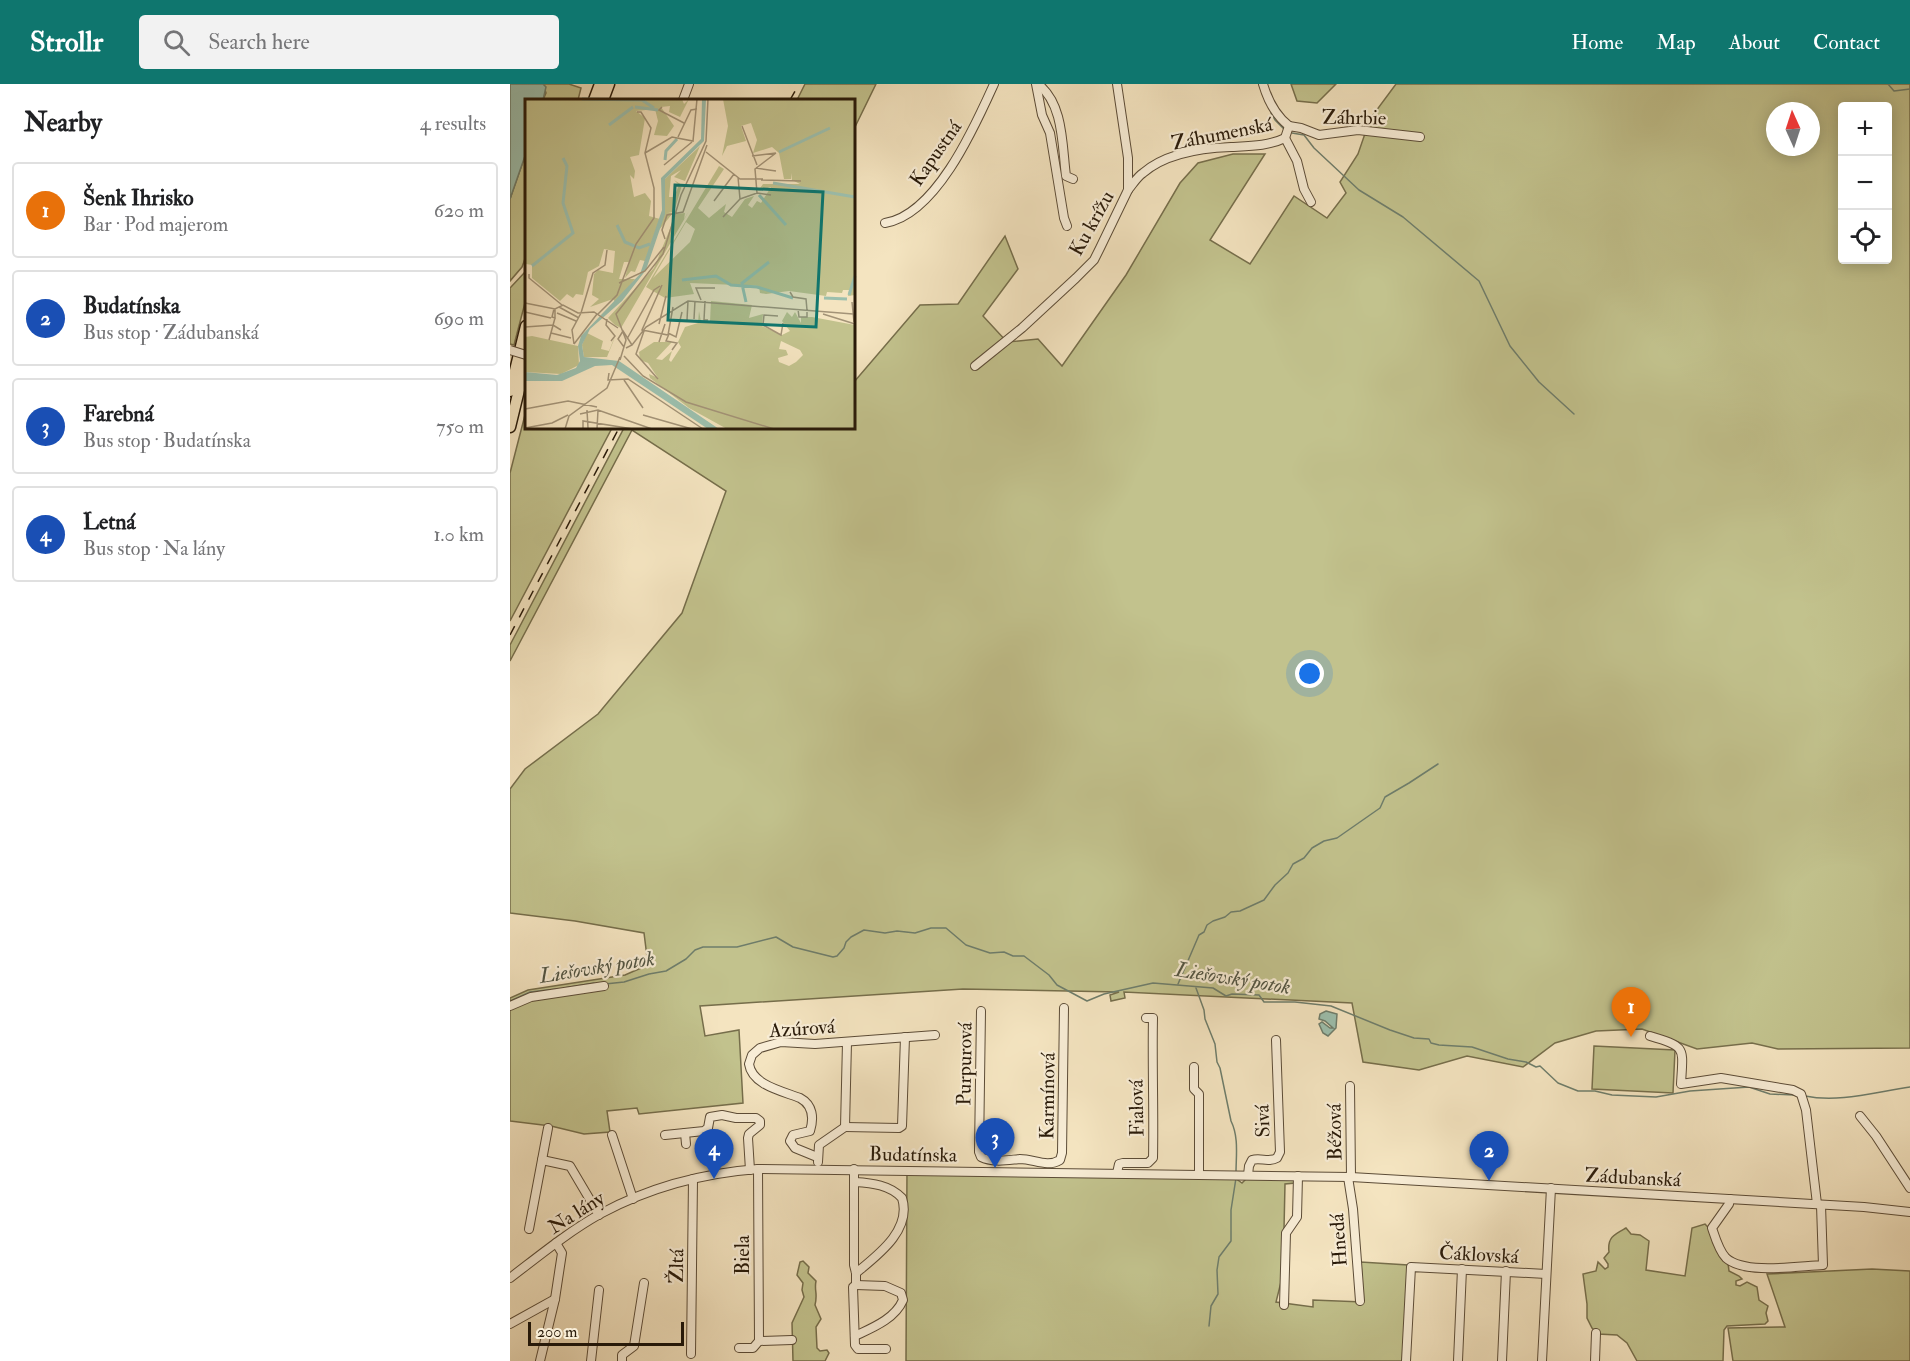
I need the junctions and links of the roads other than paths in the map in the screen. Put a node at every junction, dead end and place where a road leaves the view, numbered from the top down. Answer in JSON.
{"nodes":[{"id":1,"x":600,"y":84,"type":"edge"},
{"id":2,"x":609,"y":84,"type":"edge"},
{"id":3,"x":689,"y":84,"type":"edge"},
{"id":4,"x":994,"y":84,"type":"edge"},
{"id":5,"x":1037,"y":84,"type":"edge"},
{"id":6,"x":1117,"y":84,"type":"edge"},
{"id":7,"x":1263,"y":84,"type":"edge"},
{"id":8,"x":594,"y":99,"type":"edge"},
{"id":9,"x":603,"y":99,"type":"edge"},
{"id":10,"x":683,"y":99,"type":"edge"},
{"id":11,"x":1288,"y":126,"type":"junction"},
{"id":12,"x":1420,"y":137,"type":"dead end"},
{"id":13,"x":1285,"y":138,"type":"junction"},
{"id":14,"x":1073,"y":179,"type":"dead end"},
{"id":15,"x":1128,"y":190,"type":"junction"},
{"id":16,"x":1311,"y":202,"type":"dead end"},
{"id":17,"x":885,"y":223,"type":"dead end"},
{"id":18,"x":1067,"y":226,"type":"dead end"},
{"id":19,"x":525,"y":331,"type":"edge"},
{"id":20,"x":510,"y":350,"type":"edge"},
{"id":21,"x":525,"y":355,"type":"edge"},
{"id":22,"x":525,"y":366,"type":"edge"},
{"id":23,"x":975,"y":366,"type":"dead end"},
{"id":24,"x":510,"y":391,"type":"edge"},
{"id":25,"x":510,"y":427,"type":"edge"},
{"id":26,"x":604,"y":986,"type":"dead end"},
{"id":27,"x":510,"y":1006,"type":"edge"},
{"id":28,"x":1064,"y":1008,"type":"dead end"},
{"id":29,"x":981,"y":1011,"type":"dead end"},
{"id":30,"x":1146,"y":1018,"type":"dead end"},
{"id":31,"x":935,"y":1035,"type":"dead end"},
{"id":32,"x":1650,"y":1036,"type":"dead end"},
{"id":33,"x":905,"y":1037,"type":"junction"},
{"id":34,"x":1276,"y":1040,"type":"dead end"},
{"id":35,"x":847,"y":1042,"type":"junction"},
{"id":36,"x":1194,"y":1067,"type":"dead end"},
{"id":37,"x":1350,"y":1086,"type":"dead end"},
{"id":38,"x":1860,"y":1116,"type":"dead end"},
{"id":39,"x":845,"y":1127,"type":"junction"},
{"id":40,"x":548,"y":1128,"type":"dead end"},
{"id":41,"x":686,"y":1133,"type":"junction"},
{"id":42,"x":612,"y":1135,"type":"dead end"},
{"id":43,"x":665,"y":1135,"type":"dead end"},
{"id":44,"x":686,"y":1144,"type":"dead end"},
{"id":45,"x":817,"y":1157,"type":"junction"},
{"id":46,"x":542,"y":1160,"type":"junction"},
{"id":47,"x":1011,"y":1161,"type":"junction"},
{"id":48,"x":819,"y":1169,"type":"junction"},
{"id":49,"x":854,"y":1169,"type":"junction"},
{"id":50,"x":754,"y":1170,"type":"junction"},
{"id":51,"x":1011,"y":1172,"type":"junction"},
{"id":52,"x":1117,"y":1173,"type":"junction"},
{"id":53,"x":1199,"y":1174,"type":"junction"},
{"id":54,"x":1240,"y":1175,"type":"junction"},
{"id":55,"x":1298,"y":1176,"type":"junction"},
{"id":56,"x":1351,"y":1177,"type":"junction"},
{"id":57,"x":693,"y":1179,"type":"junction"},
{"id":58,"x":855,"y":1182,"type":"junction"},
{"id":59,"x":1551,"y":1188,"type":"junction"},
{"id":60,"x":1910,"y":1188,"type":"edge"},
{"id":61,"x":633,"y":1199,"type":"junction"},
{"id":62,"x":1730,"y":1199,"type":"junction"},
{"id":63,"x":1819,"y":1204,"type":"junction"},
{"id":64,"x":1910,"y":1212,"type":"edge"},
{"id":65,"x":599,"y":1215,"type":"junction"},
{"id":66,"x":529,"y":1229,"type":"dead end"},
{"id":67,"x":556,"y":1243,"type":"junction"},
{"id":68,"x":1462,"y":1269,"type":"junction"},
{"id":69,"x":1506,"y":1271,"type":"junction"},
{"id":70,"x":856,"y":1273,"type":"junction"},
{"id":71,"x":1546,"y":1274,"type":"junction"},
{"id":72,"x":510,"y":1278,"type":"edge"},
{"id":73,"x":644,"y":1282,"type":"dead end"},
{"id":74,"x":856,"y":1285,"type":"junction"},
{"id":75,"x":599,"y":1290,"type":"dead end"},
{"id":76,"x":555,"y":1299,"type":"junction"},
{"id":77,"x":1360,"y":1301,"type":"dead end"},
{"id":78,"x":1284,"y":1305,"type":"dead end"},
{"id":79,"x":510,"y":1324,"type":"edge"},
{"id":80,"x":1596,"y":1332,"type":"dead end"},
{"id":81,"x":855,"y":1336,"type":"junction"},
{"id":82,"x":792,"y":1340,"type":"dead end"},
{"id":83,"x":759,"y":1341,"type":"junction"},
{"id":84,"x":740,"y":1348,"type":"dead end"},
{"id":85,"x":886,"y":1349,"type":"dead end"},
{"id":86,"x":691,"y":1354,"type":"dead end"},
{"id":87,"x":540,"y":1361,"type":"edge"},
{"id":88,"x":591,"y":1361,"type":"edge"},
{"id":89,"x":622,"y":1361,"type":"edge"},
{"id":90,"x":1406,"y":1361,"type":"edge"},
{"id":91,"x":1458,"y":1361,"type":"edge"},
{"id":92,"x":1502,"y":1361,"type":"edge"},
{"id":93,"x":1542,"y":1361,"type":"edge"},
{"id":94,"x":1595,"y":1361,"type":"edge"}],
"edges":[{"from":1,"to":8,"type":"main road"},
{"from":2,"to":9,"type":"main road"},
{"from":3,"to":10,"type":"street"},
{"from":4,"to":17,"type":"street","name":"Kapustná"},
{"from":5,"to":14,"type":"street"},
{"from":5,"to":18,"type":"street"},
{"from":6,"to":15,"type":"street","name":"Ku krížu"},
{"from":7,"to":11,"type":"street"},
{"from":11,"to":12,"type":"street","name":"Záhrbie"},
{"from":11,"to":13,"type":"street","name":"Záhumenská"},
{"from":13,"to":15,"type":"street","name":"Záhumenská"},
{"from":13,"to":16,"type":"street"},
{"from":15,"to":23,"type":"street","name":"Ku krížu"},
{"from":19,"to":24,"type":"main road"},
{"from":20,"to":21,"type":"street","bridge":true},
{"from":22,"to":25,"type":"main road"},
{"from":26,"to":27,"type":"street"},
{"from":28,"to":47,"type":"street","name":"Karmínová"},
{"from":29,"to":47,"type":"street","name":"Purpurová"},
{"from":30,"to":52,"type":"street","name":"Fialová"},
{"from":31,"to":33,"type":"street"},
{"from":32,"to":63,"type":"street"},
{"from":33,"to":35,"type":"street"},
{"from":33,"to":39,"type":"street"},
{"from":34,"to":54,"type":"street","name":"Sivá"},
{"from":35,"to":39,"type":"street"},
{"from":35,"to":45,"type":"street","name":"Azúrová"},
{"from":36,"to":53,"type":"street"},
{"from":37,"to":56,"type":"street","name":"Béžová"},
{"from":38,"to":60,"type":"street"},
{"from":39,"to":45,"type":"street"},
{"from":40,"to":46,"type":"street"},
{"from":41,"to":43,"type":"street"},
{"from":41,"to":44,"type":"street"},
{"from":41,"to":50,"type":"street","name":"Biela"},
{"from":42,"to":61,"type":"street","name":"Na lány"},
{"from":45,"to":48,"type":"street"},
{"from":46,"to":65,"type":"street"},
{"from":46,"to":66,"type":"street"},
{"from":47,"to":51,"type":"street"},
{"from":48,"to":49,"type":"street","name":"Budatínska"},
{"from":48,"to":50,"type":"street","name":"Budatínska"},
{"from":49,"to":51,"type":"street","name":"Budatínska"},
{"from":49,"to":58,"type":"street"},
{"from":50,"to":57,"type":"street","name":"Na lány"},
{"from":50,"to":83,"type":"street","name":"Biela"},
{"from":51,"to":52,"type":"street","name":"Budatínska"},
{"from":52,"to":53,"type":"street","name":"Budatínska"},
{"from":53,"to":54,"type":"street","name":"Budatínska"},
{"from":54,"to":55,"type":"street","name":"Budatínska"},
{"from":55,"to":56,"type":"street","name":"Budatínska"},
{"from":55,"to":78,"type":"street"},
{"from":56,"to":59,"type":"street","name":"Zádubanská"},
{"from":56,"to":77,"type":"street","name":"Hnedá"},
{"from":57,"to":61,"type":"street","name":"Na lány"},
{"from":57,"to":86,"type":"street","name":"Žltá"},
{"from":58,"to":70,"type":"street"},
{"from":58,"to":70,"type":"street"},
{"from":59,"to":62,"type":"street","name":"Zádubanská"},
{"from":59,"to":71,"type":"street"},
{"from":61,"to":65,"type":"street","name":"Na lány"},
{"from":62,"to":63,"type":"street","name":"Zádubanská"},
{"from":62,"to":63,"type":"street"},
{"from":63,"to":64,"type":"street","name":"Zádubanská"},
{"from":65,"to":67,"type":"street","name":"Na lány"},
{"from":67,"to":72,"type":"street","name":"Na lány"},
{"from":67,"to":76,"type":"street"},
{"from":68,"to":69,"type":"street","name":"Čáklovská"},
{"from":68,"to":90,"type":"street","name":"Čáklovská"},
{"from":68,"to":91,"type":"street"},
{"from":69,"to":71,"type":"street","name":"Čáklovská"},
{"from":69,"to":92,"type":"street"},
{"from":70,"to":74,"type":"street"},
{"from":71,"to":93,"type":"street"},
{"from":73,"to":89,"type":"street"},
{"from":74,"to":81,"type":"street"},
{"from":74,"to":81,"type":"street"},
{"from":75,"to":88,"type":"street"},
{"from":76,"to":79,"type":"street"},
{"from":76,"to":87,"type":"street"},
{"from":80,"to":94,"type":"street"},
{"from":81,"to":85,"type":"street"},
{"from":82,"to":83,"type":"street"},
{"from":83,"to":84,"type":"street"}]}
